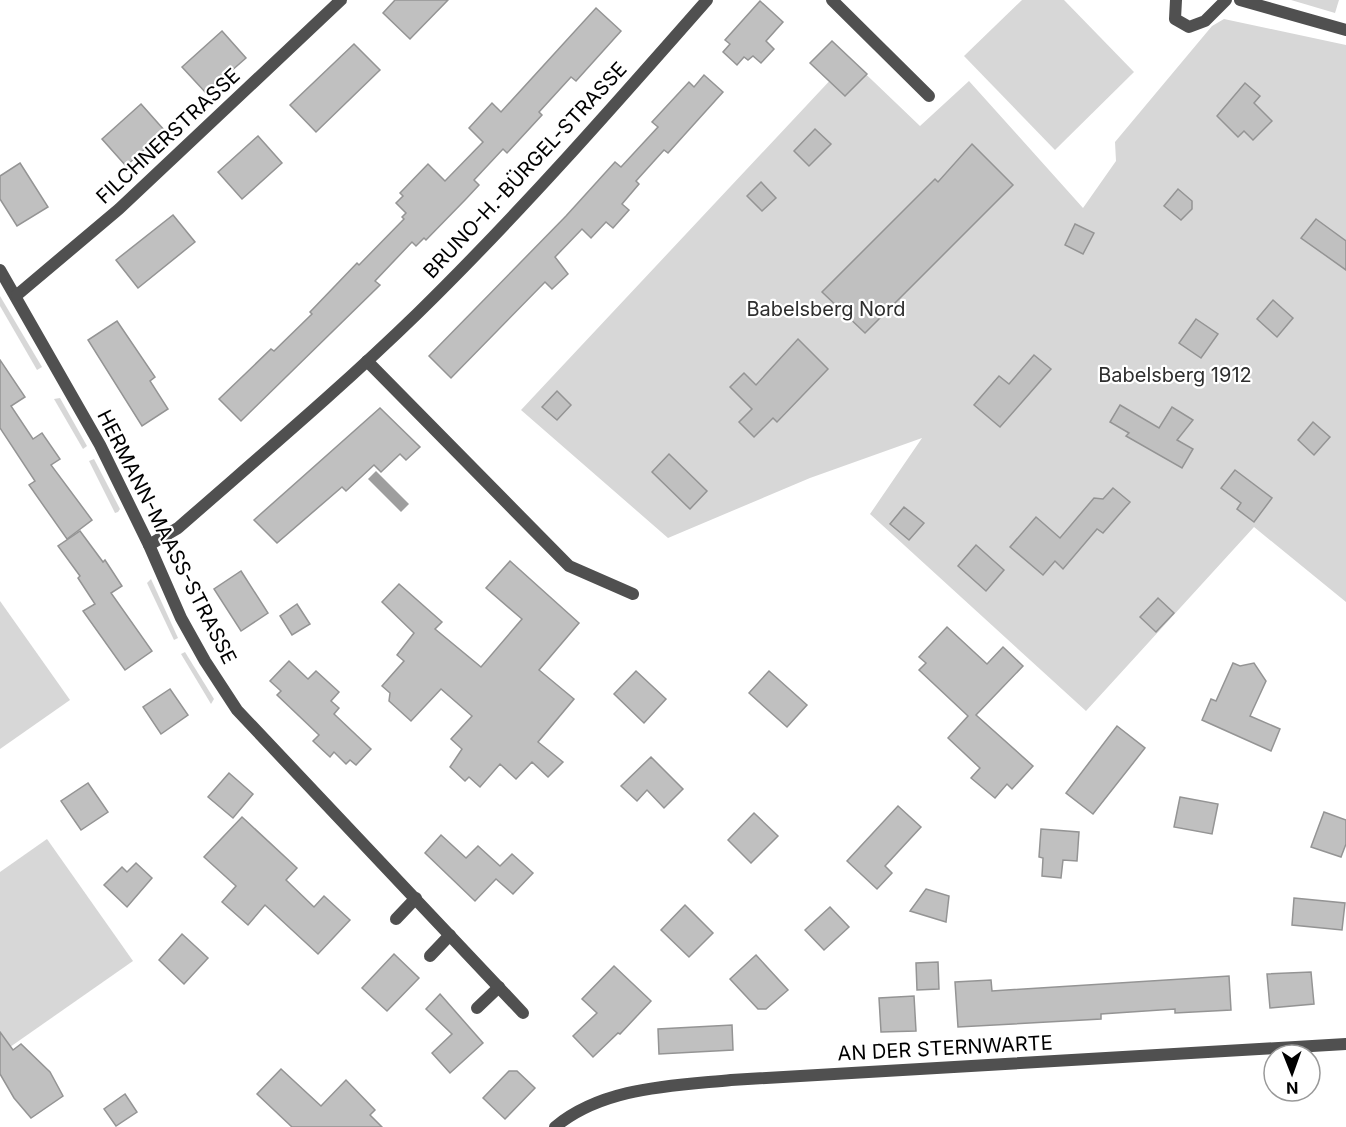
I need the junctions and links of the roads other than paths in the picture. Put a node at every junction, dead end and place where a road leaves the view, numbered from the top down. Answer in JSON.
{"nodes":[{"id":1,"x":341,"y":0,"type":"edge"},
{"id":2,"x":707,"y":0,"type":"edge"},
{"id":3,"x":832,"y":0,"type":"edge"},
{"id":4,"x":1176,"y":0,"type":"edge"},
{"id":5,"x":1226,"y":0,"type":"edge"},
{"id":6,"x":1240,"y":0,"type":"edge"},
{"id":7,"x":1346,"y":30,"type":"edge"},
{"id":8,"x":929,"y":96,"type":"dead end"},
{"id":9,"x":0,"y":270,"type":"edge"},
{"id":10,"x":17,"y":295,"type":"junction"},
{"id":11,"x":367,"y":362,"type":"junction"},
{"id":12,"x":149,"y":545,"type":"junction"},
{"id":13,"x":633,"y":594,"type":"dead end"},
{"id":14,"x":416,"y":898,"type":"junction"},
{"id":15,"x":396,"y":919,"type":"dead end"},
{"id":16,"x":450,"y":935,"type":"junction"},
{"id":17,"x":430,"y":956,"type":"dead end"},
{"id":18,"x":499,"y":987,"type":"junction"},
{"id":19,"x":477,"y":1008,"type":"dead end"},
{"id":20,"x":523,"y":1013,"type":"dead end"},
{"id":21,"x":1346,"y":1044,"type":"edge"},
{"id":22,"x":555,"y":1127,"type":"edge"}],
"edges":[{"from":1,"to":10,"type":"street","name":"FILCHNERSTRASSE"},
{"from":2,"to":11,"type":"street","name":"BRUNO-H.-BÜRGEL-STRASSE"},
{"from":3,"to":8,"type":"street"},
{"from":4,"to":5,"type":"street"},
{"from":6,"to":7,"type":"street"},
{"from":9,"to":10,"type":"street","name":"HERMANN-MAASS-STRASSE"},
{"from":10,"to":12,"type":"street","name":"HERMANN-MAASS-STRASSE"},
{"from":11,"to":12,"type":"street","name":"BRUNO-H.-BÜRGEL-STRASSE"},
{"from":11,"to":13,"type":"street"},
{"from":12,"to":14,"type":"street","name":"HERMANN-MAASS-STRASSE"},
{"from":14,"to":15,"type":"street"},
{"from":14,"to":16,"type":"street","name":"HERMANN-MAASS-STRASSE"},
{"from":16,"to":17,"type":"street"},
{"from":16,"to":18,"type":"street","name":"HERMANN-MAASS-STRASSE"},
{"from":18,"to":19,"type":"street"},
{"from":18,"to":20,"type":"street","name":"HERMANN-MAASS-STRASSE"},
{"from":21,"to":22,"type":"street","name":"AN DER STERNWARTE"}]}
